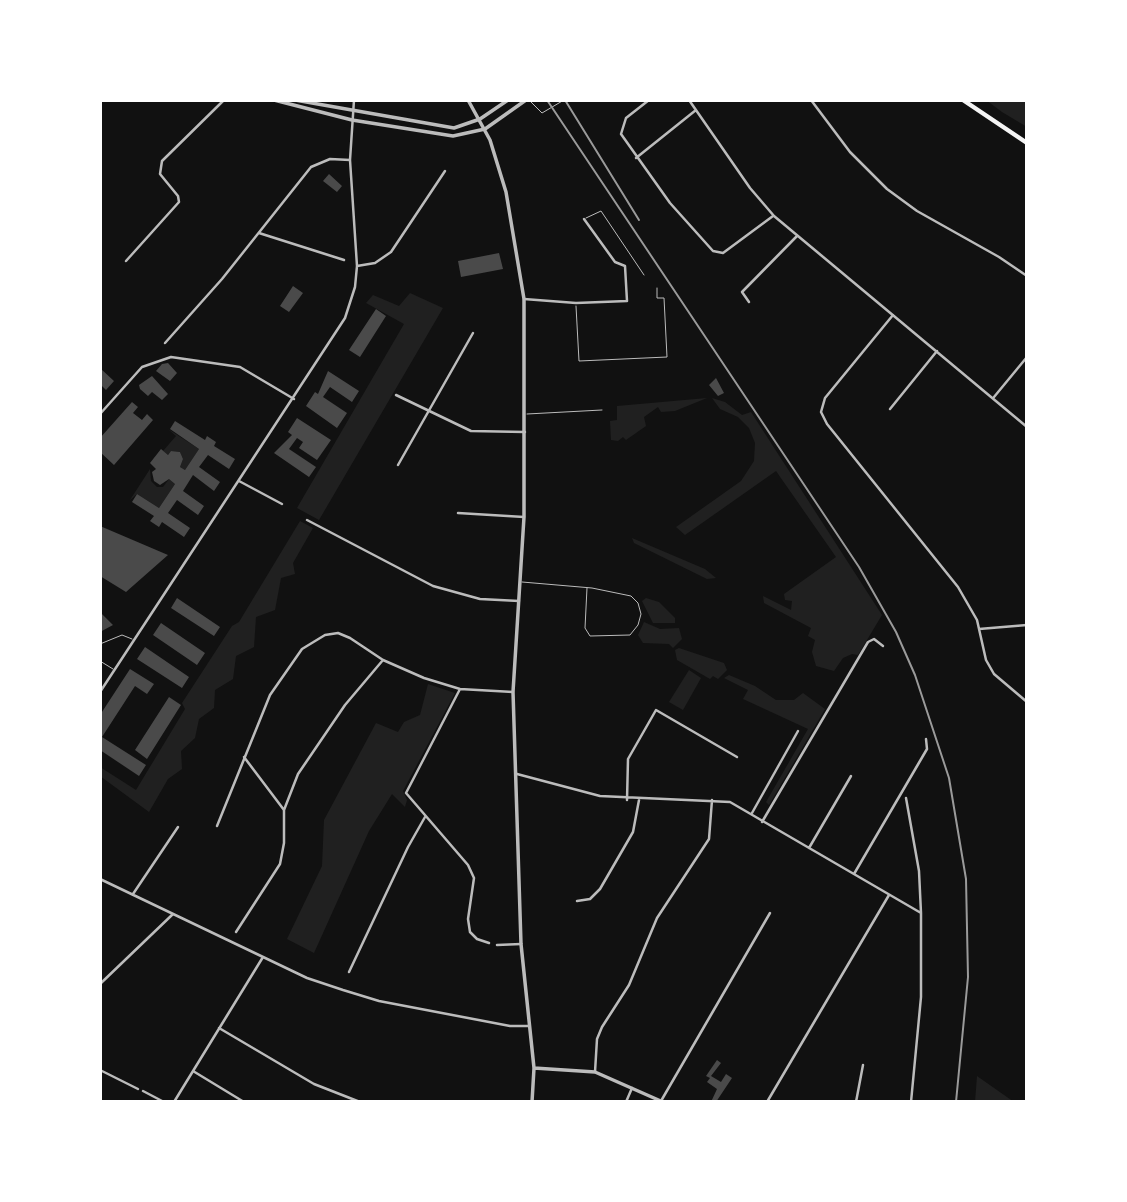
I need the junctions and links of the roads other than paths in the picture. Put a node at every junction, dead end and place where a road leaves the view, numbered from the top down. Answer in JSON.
{"nodes":[{"id":1,"x":225,"y":100,"type":"edge"},
{"id":2,"x":274,"y":100,"type":"edge"},
{"id":3,"x":295,"y":100,"type":"edge"},
{"id":4,"x":354,"y":100,"type":"edge"},
{"id":5,"x":468,"y":100,"type":"edge"},
{"id":6,"x":508,"y":100,"type":"edge"},
{"id":7,"x":528,"y":100,"type":"edge"},
{"id":8,"x":564,"y":100,"type":"edge"},
{"id":9,"x":649,"y":100,"type":"edge"},
{"id":10,"x":689,"y":100,"type":"edge"},
{"id":11,"x":811,"y":100,"type":"edge"},
{"id":12,"x":963,"y":100,"type":"edge"},
{"id":13,"x":354,"y":108,"type":"junction"},
{"id":14,"x":696,"y":110,"type":"junction"},
{"id":15,"x":480,"y":119,"type":"junction"},
{"id":16,"x":352,"y":120,"type":"junction"},
{"id":17,"x":485,"y":129,"type":"junction"},
{"id":18,"x":1027,"y":142,"type":"edge"},
{"id":19,"x":636,"y":158,"type":"junction"},
{"id":20,"x":350,"y":160,"type":"junction"},
{"id":21,"x":445,"y":171,"type":"dead end"},
{"id":22,"x":774,"y":216,"type":"junction"},
{"id":23,"x":584,"y":219,"type":"joint"},
{"id":24,"x":259,"y":233,"type":"junction"},
{"id":25,"x":797,"y":236,"type":"junction"},
{"id":26,"x":344,"y":260,"type":"dead end"},
{"id":27,"x":126,"y":261,"type":"dead end"},
{"id":28,"x":357,"y":266,"type":"junction"},
{"id":29,"x":644,"y":275,"type":"dead end"},
{"id":30,"x":1027,"y":276,"type":"edge"},
{"id":31,"x":657,"y":288,"type":"dead end"},
{"id":32,"x":524,"y":299,"type":"junction"},
{"id":33,"x":749,"y":302,"type":"dead end"},
{"id":34,"x":576,"y":303,"type":"junction"},
{"id":35,"x":893,"y":315,"type":"junction"},
{"id":36,"x":473,"y":333,"type":"dead end"},
{"id":37,"x":165,"y":343,"type":"dead end"},
{"id":38,"x":936,"y":351,"type":"junction"},
{"id":39,"x":1027,"y":357,"type":"edge"},
{"id":40,"x":396,"y":395,"type":"dead end"},
{"id":41,"x":993,"y":398,"type":"junction"},
{"id":42,"x":294,"y":399,"type":"junction"},
{"id":43,"x":890,"y":409,"type":"dead end"},
{"id":44,"x":602,"y":410,"type":"dead end"},
{"id":45,"x":428,"y":413,"type":"junction"},
{"id":46,"x":100,"y":414,"type":"edge"},
{"id":47,"x":526,"y":414,"type":"junction"},
{"id":48,"x":1027,"y":427,"type":"edge"},
{"id":49,"x":525,"y":432,"type":"junction"},
{"id":50,"x":398,"y":465,"type":"dead end"},
{"id":51,"x":239,"y":481,"type":"junction"},
{"id":52,"x":282,"y":504,"type":"dead end"},
{"id":53,"x":458,"y":513,"type":"dead end"},
{"id":54,"x":524,"y":517,"type":"junction"},
{"id":55,"x":307,"y":520,"type":"dead end"},
{"id":56,"x":520,"y":582,"type":"junction"},
{"id":57,"x":587,"y":588,"type":"junction"},
{"id":58,"x":519,"y":601,"type":"junction"},
{"id":59,"x":1027,"y":625,"type":"edge"},
{"id":60,"x":979,"y":629,"type":"junction"},
{"id":61,"x":134,"y":640,"type":"junction"},
{"id":62,"x":100,"y":644,"type":"edge"},
{"id":63,"x":883,"y":646,"type":"dead end"},
{"id":64,"x":383,"y":660,"type":"junction"},
{"id":65,"x":100,"y":661,"type":"edge"},
{"id":66,"x":114,"y":670,"type":"junction"},
{"id":67,"x":460,"y":689,"type":"junction"},
{"id":68,"x":100,"y":692,"type":"edge"},
{"id":69,"x":513,"y":692,"type":"junction"},
{"id":70,"x":1027,"y":702,"type":"edge"},
{"id":71,"x":798,"y":731,"type":"dead end"},
{"id":72,"x":926,"y":739,"type":"dead end"},
{"id":73,"x":244,"y":757,"type":"junction"},
{"id":74,"x":737,"y":757,"type":"dead end"},
{"id":75,"x":514,"y":773,"type":"junction"},
{"id":76,"x":851,"y":776,"type":"dead end"},
{"id":77,"x":906,"y":798,"type":"dead end"},
{"id":78,"x":627,"y":800,"type":"junction"},
{"id":79,"x":639,"y":800,"type":"junction"},
{"id":80,"x":712,"y":800,"type":"junction"},
{"id":81,"x":284,"y":810,"type":"junction"},
{"id":82,"x":751,"y":814,"type":"junction"},
{"id":83,"x":425,"y":817,"type":"junction"},
{"id":84,"x":762,"y":822,"type":"junction"},
{"id":85,"x":217,"y":826,"type":"dead end"},
{"id":86,"x":178,"y":827,"type":"dead end"},
{"id":87,"x":809,"y":848,"type":"junction"},
{"id":88,"x":854,"y":874,"type":"junction"},
{"id":89,"x":100,"y":878,"type":"edge"},
{"id":90,"x":132,"y":894,"type":"junction"},
{"id":91,"x":890,"y":895,"type":"junction"},
{"id":92,"x":577,"y":901,"type":"dead end"},
{"id":93,"x":770,"y":913,"type":"dead end"},
{"id":94,"x":921,"y":913,"type":"junction"},
{"id":95,"x":173,"y":914,"type":"junction"},
{"id":96,"x":236,"y":932,"type":"dead end"},
{"id":97,"x":489,"y":943,"type":"dead end"},
{"id":98,"x":521,"y":944,"type":"junction"},
{"id":99,"x":497,"y":945,"type":"dead end"},
{"id":100,"x":263,"y":957,"type":"junction"},
{"id":101,"x":349,"y":972,"type":"dead end"},
{"id":102,"x":100,"y":984,"type":"edge"},
{"id":103,"x":529,"y":1026,"type":"junction"},
{"id":104,"x":219,"y":1028,"type":"junction"},
{"id":105,"x":863,"y":1065,"type":"dead end"},
{"id":106,"x":534,"y":1068,"type":"junction"},
{"id":107,"x":100,"y":1070,"type":"edge"},
{"id":108,"x":193,"y":1072,"type":"junction"},
{"id":109,"x":595,"y":1072,"type":"junction"},
{"id":110,"x":632,"y":1088,"type":"junction"},
{"id":111,"x":138,"y":1089,"type":"dead end"},
{"id":112,"x":143,"y":1091,"type":"dead end"},
{"id":113,"x":164,"y":1102,"type":"edge"},
{"id":114,"x":174,"y":1102,"type":"edge"},
{"id":115,"x":244,"y":1102,"type":"edge"},
{"id":116,"x":360,"y":1102,"type":"edge"},
{"id":117,"x":532,"y":1102,"type":"edge"},
{"id":118,"x":626,"y":1102,"type":"edge"},
{"id":119,"x":662,"y":1102,"type":"edge"},
{"id":120,"x":768,"y":1102,"type":"edge"},
{"id":121,"x":856,"y":1102,"type":"edge"},
{"id":122,"x":911,"y":1102,"type":"edge"}],
"edges":[{"from":1,"to":27,"type":"street"},
{"from":2,"to":16,"type":"street"},
{"from":3,"to":13,"type":"street"},
{"from":4,"to":13,"type":"street"},
{"from":5,"to":15,"type":"street"},
{"from":6,"to":15,"type":"street"},
{"from":7,"to":8,"type":"lane"},
{"from":7,"to":17,"type":"street"},
{"from":9,"to":19,"type":"street"},
{"from":10,"to":14,"type":"street"},
{"from":11,"to":30,"type":"street"},
{"from":12,"to":18,"type":"main road"},
{"from":13,"to":15,"type":"street"},
{"from":13,"to":16,"type":"street"},
{"from":14,"to":19,"type":"street"},
{"from":14,"to":22,"type":"street"},
{"from":15,"to":17,"type":"street"},
{"from":16,"to":17,"type":"street"},
{"from":16,"to":20,"type":"street"},
{"from":17,"to":32,"type":"street"},
{"from":19,"to":22,"type":"street"},
{"from":20,"to":24,"type":"street"},
{"from":20,"to":28,"type":"street"},
{"from":21,"to":28,"type":"street"},
{"from":22,"to":25,"type":"street"},
{"from":23,"to":29,"type":"lane"},
{"from":23,"to":34,"type":"street"},
{"from":24,"to":26,"type":"street"},
{"from":24,"to":37,"type":"street"},
{"from":25,"to":33,"type":"street"},
{"from":25,"to":35,"type":"street"},
{"from":28,"to":42,"type":"street"},
{"from":31,"to":34,"type":"lane"},
{"from":32,"to":34,"type":"street"},
{"from":32,"to":47,"type":"street"},
{"from":35,"to":38,"type":"street"},
{"from":35,"to":60,"type":"street"},
{"from":36,"to":45,"type":"street"},
{"from":38,"to":41,"type":"street"},
{"from":38,"to":43,"type":"street"},
{"from":39,"to":41,"type":"street"},
{"from":40,"to":45,"type":"street"},
{"from":41,"to":48,"type":"street"},
{"from":42,"to":46,"type":"street"},
{"from":42,"to":51,"type":"street"},
{"from":44,"to":47,"type":"lane"},
{"from":45,"to":49,"type":"street"},
{"from":45,"to":50,"type":"street"},
{"from":47,"to":49,"type":"street"},
{"from":49,"to":54,"type":"street"},
{"from":51,"to":52,"type":"street"},
{"from":51,"to":61,"type":"street"},
{"from":53,"to":54,"type":"street"},
{"from":54,"to":56,"type":"street"},
{"from":55,"to":58,"type":"street"},
{"from":56,"to":57,"type":"lane"},
{"from":56,"to":58,"type":"street"},
{"from":57,"to":57,"type":"lane"},
{"from":58,"to":69,"type":"street"},
{"from":59,"to":60,"type":"street"},
{"from":60,"to":70,"type":"street"},
{"from":61,"to":62,"type":"lane"},
{"from":61,"to":66,"type":"street"},
{"from":63,"to":84,"type":"street"},
{"from":64,"to":67,"type":"street"},
{"from":64,"to":73,"type":"street"},
{"from":64,"to":81,"type":"street"},
{"from":65,"to":66,"type":"lane"},
{"from":66,"to":68,"type":"street"},
{"from":67,"to":69,"type":"street"},
{"from":67,"to":83,"type":"street"},
{"from":69,"to":75,"type":"street"},
{"from":71,"to":82,"type":"street"},
{"from":72,"to":88,"type":"street"},
{"from":73,"to":81,"type":"street"},
{"from":73,"to":85,"type":"street"},
{"from":74,"to":78,"type":"street"},
{"from":75,"to":78,"type":"street"},
{"from":75,"to":98,"type":"street"},
{"from":76,"to":87,"type":"street"},
{"from":77,"to":94,"type":"street"},
{"from":78,"to":79,"type":"street"},
{"from":79,"to":80,"type":"street"},
{"from":79,"to":92,"type":"street"},
{"from":80,"to":82,"type":"street"},
{"from":80,"to":109,"type":"street"},
{"from":81,"to":96,"type":"street"},
{"from":82,"to":84,"type":"street"},
{"from":83,"to":97,"type":"street"},
{"from":83,"to":101,"type":"street"},
{"from":84,"to":87,"type":"street"},
{"from":86,"to":90,"type":"street"},
{"from":87,"to":88,"type":"street"},
{"from":88,"to":91,"type":"street"},
{"from":89,"to":90,"type":"street"},
{"from":90,"to":95,"type":"street"},
{"from":91,"to":94,"type":"street"},
{"from":91,"to":120,"type":"street"},
{"from":93,"to":119,"type":"street"},
{"from":94,"to":122,"type":"street"},
{"from":95,"to":100,"type":"street"},
{"from":95,"to":102,"type":"street"},
{"from":98,"to":99,"type":"street"},
{"from":98,"to":103,"type":"street"},
{"from":100,"to":103,"type":"street"},
{"from":100,"to":104,"type":"street"},
{"from":103,"to":106,"type":"street"},
{"from":104,"to":108,"type":"street"},
{"from":104,"to":116,"type":"street"},
{"from":105,"to":121,"type":"street"},
{"from":106,"to":109,"type":"street"},
{"from":106,"to":117,"type":"street"},
{"from":107,"to":111,"type":"street"},
{"from":108,"to":114,"type":"street"},
{"from":108,"to":115,"type":"street"},
{"from":109,"to":110,"type":"street"},
{"from":110,"to":118,"type":"street"},
{"from":110,"to":119,"type":"street"},
{"from":112,"to":113,"type":"street"}]}
